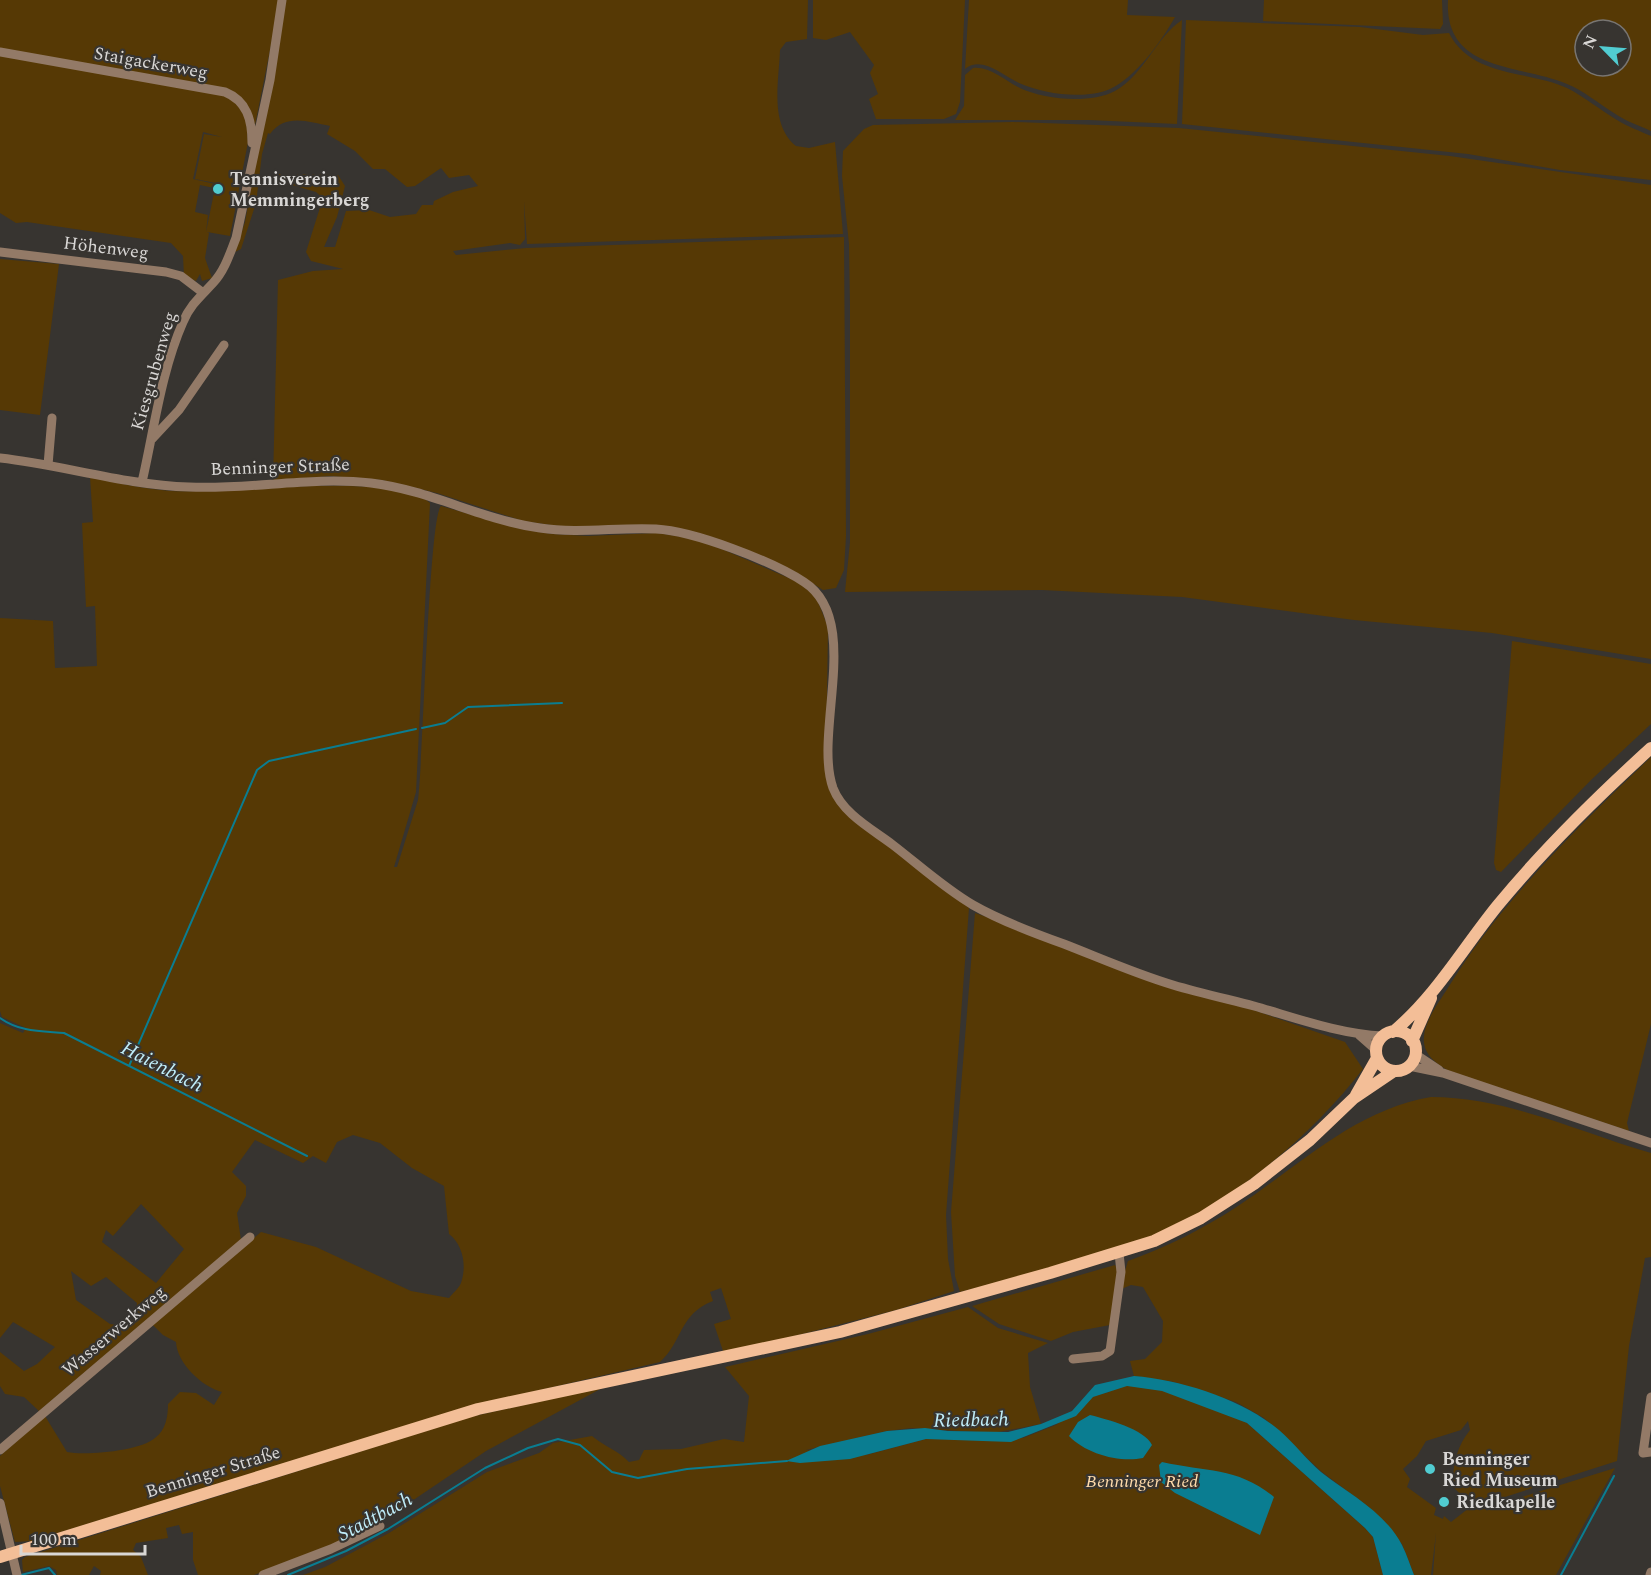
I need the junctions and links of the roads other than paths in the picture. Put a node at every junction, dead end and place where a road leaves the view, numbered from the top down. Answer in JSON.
{"nodes":[{"id":1,"x":282,"y":0,"type":"edge"},
{"id":2,"x":0,"y":52,"type":"edge"},
{"id":3,"x":252,"y":153,"type":"junction"},
{"id":4,"x":0,"y":252,"type":"edge"},
{"id":5,"x":202,"y":292,"type":"junction"},
{"id":6,"x":224,"y":345,"type":"dead end"},
{"id":7,"x":52,"y":418,"type":"dead end"},
{"id":8,"x":152,"y":439,"type":"junction"},
{"id":9,"x":0,"y":458,"type":"edge"},
{"id":10,"x":48,"y":465,"type":"junction"},
{"id":11,"x":142,"y":483,"type":"junction"},
{"id":12,"x":1651,"y":748,"type":"edge"},
{"id":13,"x":1432,"y":994,"type":"junction"},
{"id":14,"x":1388,"y":1034,"type":"junction"},
{"id":15,"x":1359,"y":1035,"type":"junction"},
{"id":16,"x":1412,"y":1041,"type":"junction"},
{"id":17,"x":1377,"y":1054,"type":"junction"},
{"id":18,"x":1415,"y":1054,"type":"junction"},
{"id":19,"x":1409,"y":1066,"type":"junction"},
{"id":20,"x":1394,"y":1071,"type":"junction"},
{"id":21,"x":1443,"y":1073,"type":"junction"},
{"id":22,"x":1354,"y":1098,"type":"junction"},
{"id":23,"x":1651,"y":1143,"type":"edge"},
{"id":24,"x":250,"y":1237,"type":"dead end"},
{"id":25,"x":1119,"y":1253,"type":"junction"},
{"id":26,"x":1073,"y":1359,"type":"dead end"},
{"id":27,"x":1651,"y":1397,"type":"edge"},
{"id":28,"x":0,"y":1450,"type":"edge"},
{"id":29,"x":1647,"y":1452,"type":"edge"},
{"id":30,"x":0,"y":1503,"type":"edge"},
{"id":31,"x":380,"y":1526,"type":"dead end"},
{"id":32,"x":6,"y":1556,"type":"edge"},
{"id":33,"x":16,"y":1572,"type":"edge"},
{"id":34,"x":263,"y":1575,"type":"edge"}],
"edges":[{"from":1,"to":3,"type":"street","name":"Kiesgrubenweg"},
{"from":2,"to":3,"type":"street","name":"Staigackerweg"},
{"from":3,"to":5,"type":"street","name":"Kiesgrubenweg"},
{"from":4,"to":5,"type":"street","name":"Höhenweg"},
{"from":5,"to":8,"type":"street","name":"Kiesgrubenweg"},
{"from":6,"to":8,"type":"street"},
{"from":7,"to":10,"type":"street"},
{"from":8,"to":11,"type":"street","name":"Kiesgrubenweg"},
{"from":9,"to":10,"type":"street","name":"Benninger Straße"},
{"from":10,"to":11,"type":"street","name":"Benninger Straße"},
{"from":11,"to":15,"type":"street","name":"Benninger Straße"},
{"from":12,"to":13,"type":"main road"},
{"from":13,"to":14,"type":"main road"},
{"from":13,"to":16,"type":"main road"},
{"from":14,"to":15,"type":"street"},
{"from":14,"to":16,"type":"main road"},
{"from":14,"to":17,"type":"main road"},
{"from":15,"to":17,"type":"street"},
{"from":16,"to":18,"type":"main road"},
{"from":17,"to":20,"type":"main road"},
{"from":17,"to":22,"type":"main road"},
{"from":18,"to":19,"type":"main road"},
{"from":18,"to":21,"type":"street"},
{"from":19,"to":20,"type":"main road"},
{"from":19,"to":21,"type":"street"},
{"from":20,"to":22,"type":"main road"},
{"from":21,"to":23,"type":"street"},
{"from":22,"to":25,"type":"main road","name":"Benninger Straße"},
{"from":24,"to":28,"type":"street","name":"Wasserwerkweg"},
{"from":25,"to":26,"type":"street"},
{"from":25,"to":32,"type":"main road","name":"Benninger Straße"},
{"from":27,"to":29,"type":"street"},
{"from":30,"to":32,"type":"street"},
{"from":31,"to":34,"type":"street"},
{"from":32,"to":33,"type":"street"}]}
